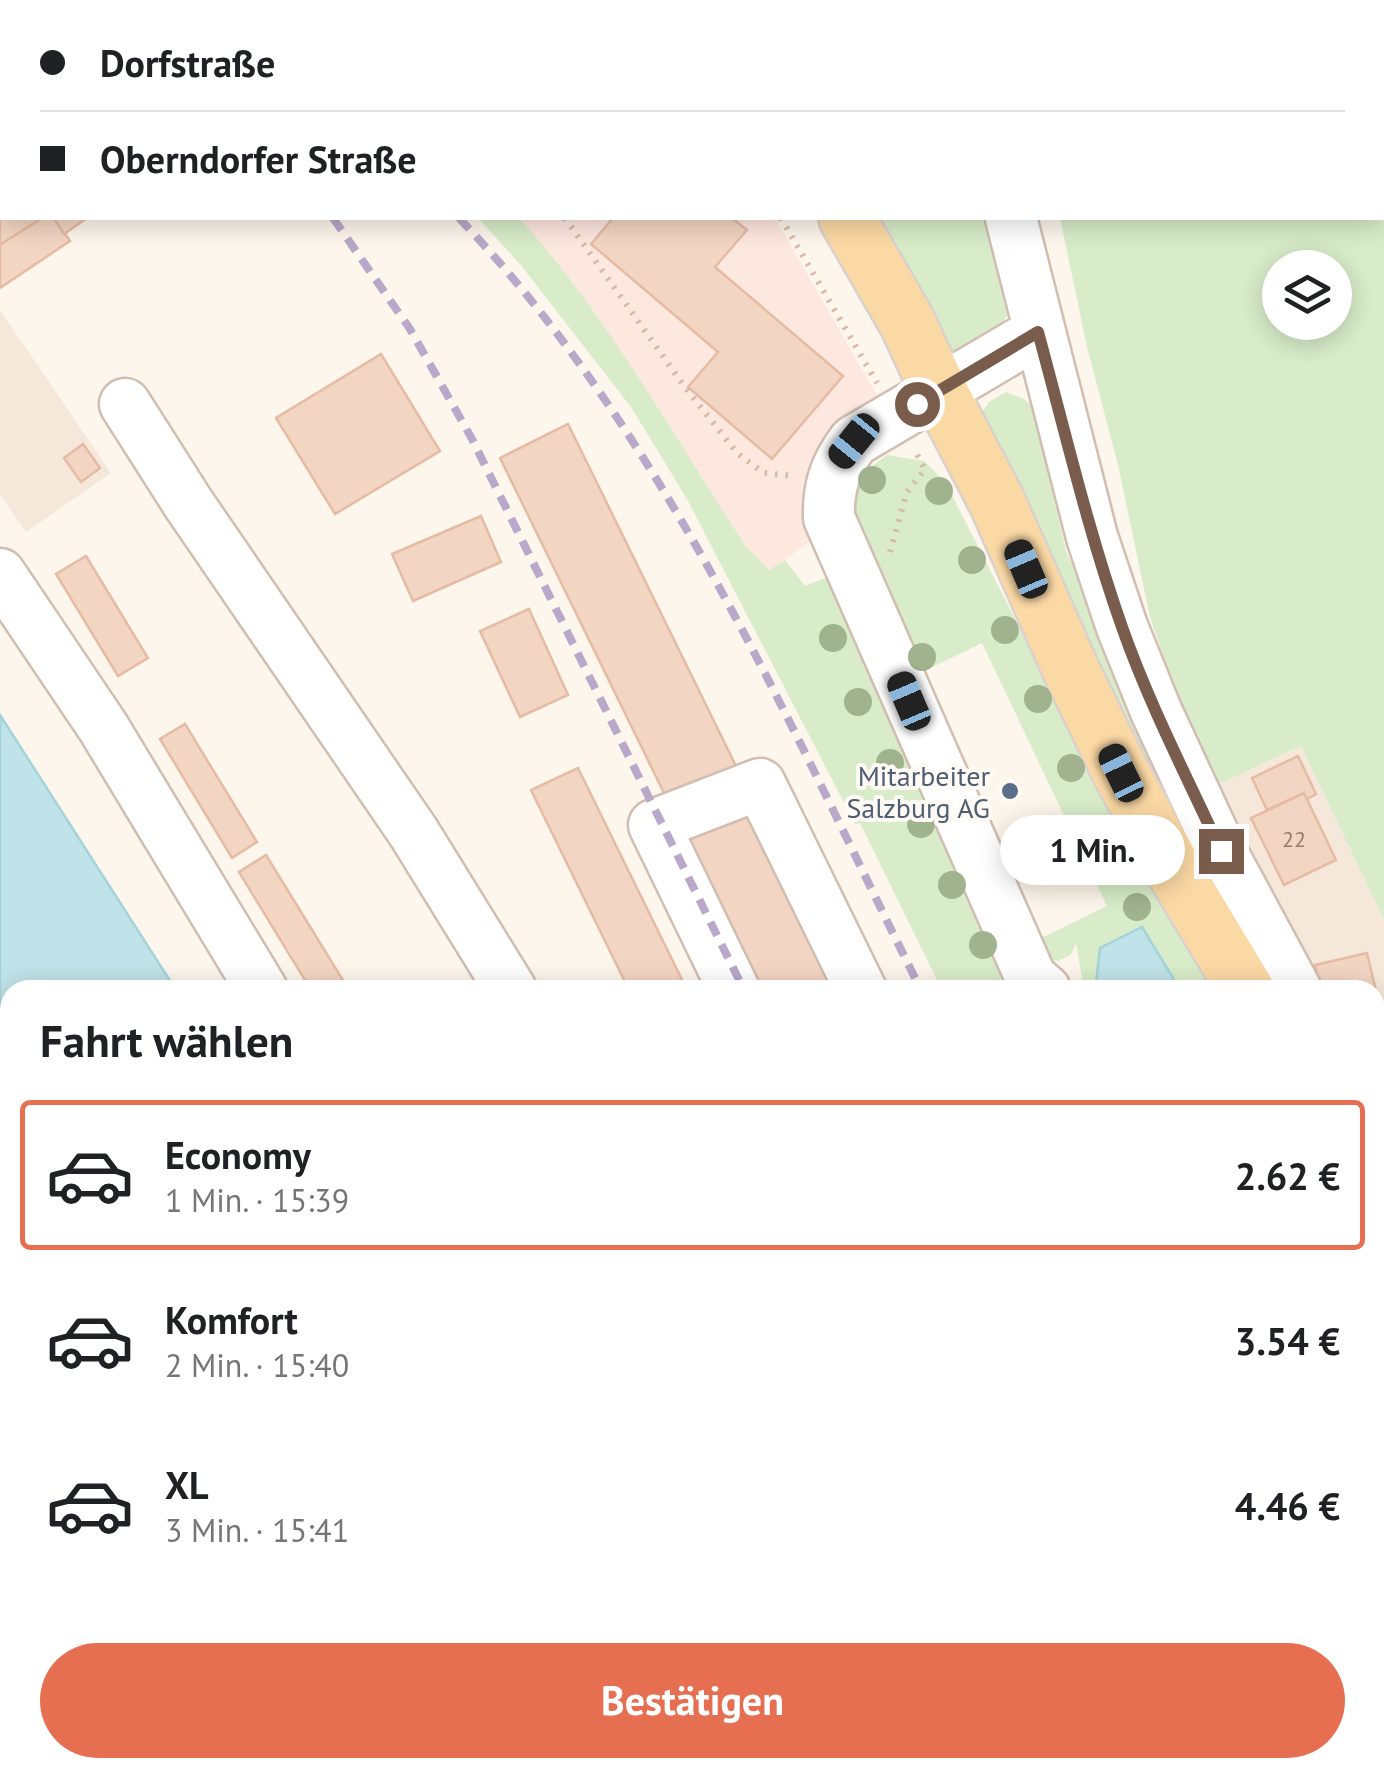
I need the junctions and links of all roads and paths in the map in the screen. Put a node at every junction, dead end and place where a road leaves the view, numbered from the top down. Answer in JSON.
{"nodes":[{"id":1,"x":566,"y":220,"type":"edge"},
{"id":2,"x":849,"y":220,"type":"edge"},
{"id":3,"x":1012,"y":220,"type":"edge"},
{"id":4,"x":1038,"y":332,"type":"junction"},
{"id":5,"x":939,"y":391,"type":"junction"},
{"id":6,"x":126,"y":404,"type":"dead end"},
{"id":7,"x":833,"y":479,"type":"junction"},
{"id":8,"x":0,"y":574,"type":"edge"},
{"id":9,"x":256,"y":980,"type":"edge"},
{"id":10,"x":505,"y":980,"type":"edge"},
{"id":11,"x":729,"y":980,"type":"edge"},
{"id":12,"x":856,"y":980,"type":"edge"},
{"id":13,"x":1034,"y":980,"type":"edge"},
{"id":14,"x":1240,"y":980,"type":"edge"},
{"id":15,"x":1291,"y":980,"type":"edge"}],
"edges":[{"from":1,"to":7,"type":"path"},
{"from":2,"to":5,"type":"main road"},
{"from":3,"to":4,"type":"street"},
{"from":4,"to":5,"type":"street"},
{"from":4,"to":15,"type":"street"},
{"from":5,"to":7,"type":"street"},
{"from":5,"to":14,"type":"main road"},
{"from":6,"to":10,"type":"street"},
{"from":7,"to":13,"type":"street"},
{"from":8,"to":9,"type":"street"},
{"from":11,"to":12,"type":"street"}]}
